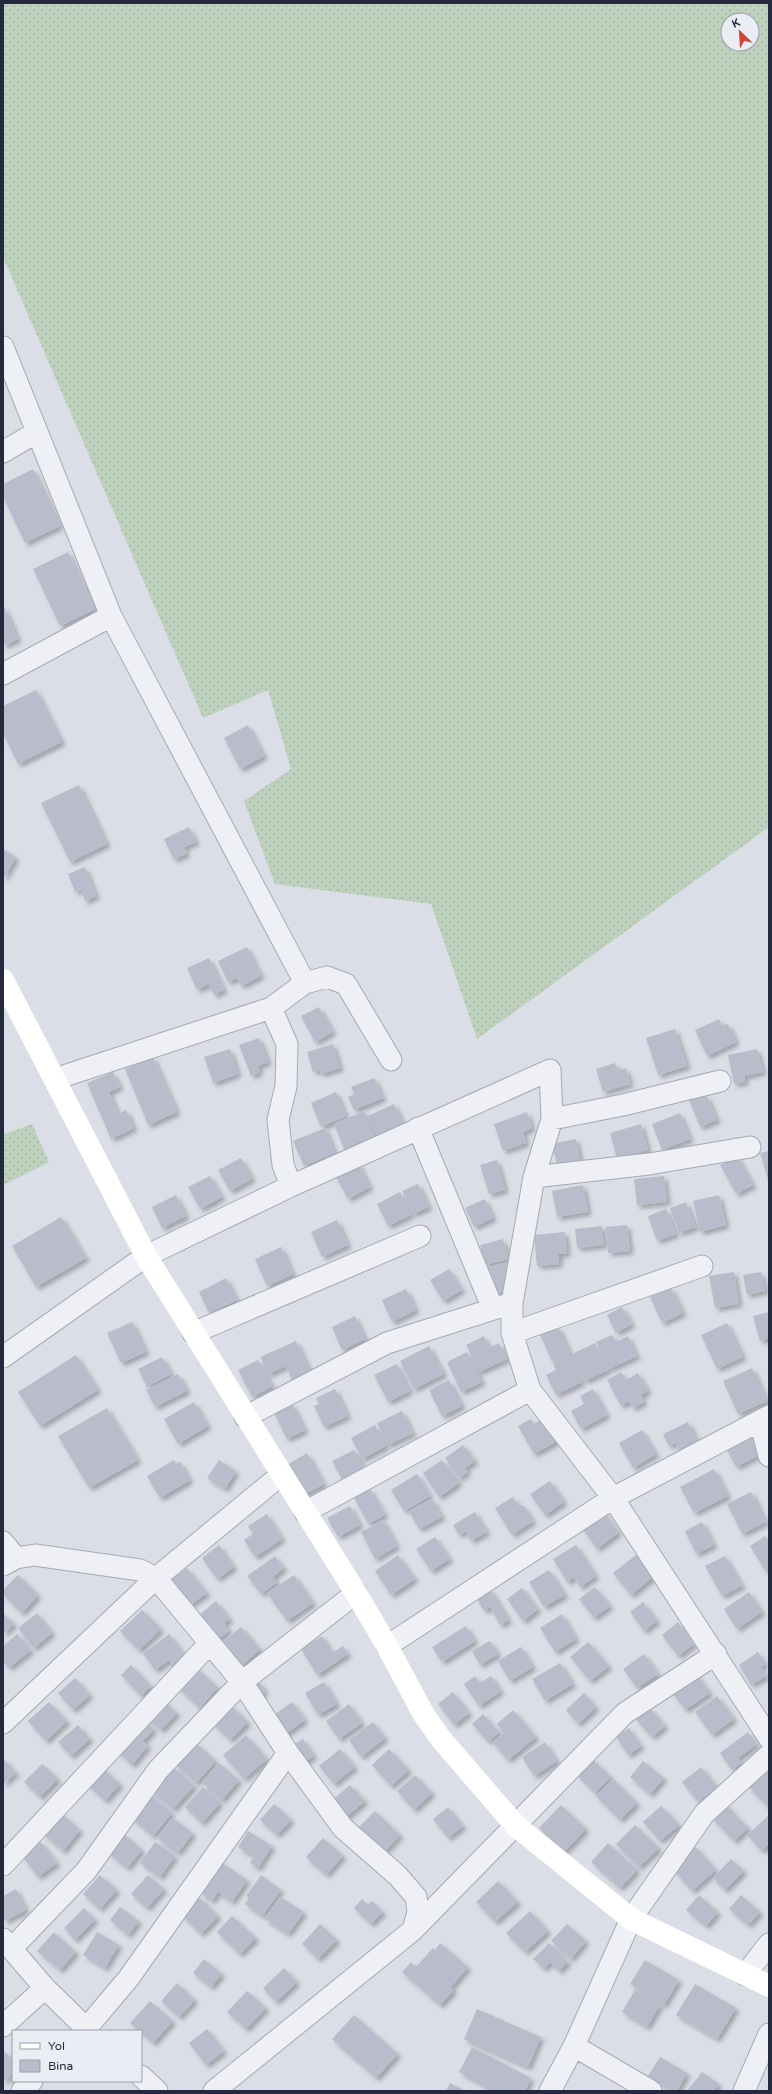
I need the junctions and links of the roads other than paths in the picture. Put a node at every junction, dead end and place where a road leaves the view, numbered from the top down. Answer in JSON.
{"nodes":[{"id":1,"x":3,"y":347,"type":"edge"},
{"id":2,"x":37,"y":432,"type":"junction"},
{"id":3,"x":3,"y":452,"type":"edge"},
{"id":4,"x":111,"y":616,"type":"junction"},
{"id":5,"x":3,"y":674,"type":"edge"},
{"id":6,"x":3,"y":980,"type":"edge"},
{"id":7,"x":305,"y":983,"type":"junction"},
{"id":8,"x":271,"y":1008,"type":"junction"},
{"id":9,"x":391,"y":1060,"type":"dead end"},
{"id":10,"x":55,"y":1079,"type":"junction"},
{"id":11,"x":720,"y":1081,"type":"dead end"},
{"id":12,"x":552,"y":1120,"type":"junction"},
{"id":13,"x":418,"y":1128,"type":"junction"},
{"id":14,"x":750,"y":1148,"type":"dead end"},
{"id":15,"x":534,"y":1178,"type":"junction"},
{"id":16,"x":291,"y":1186,"type":"junction"},
{"id":17,"x":420,"y":1236,"type":"dead end"},
{"id":18,"x":146,"y":1256,"type":"junction"},
{"id":19,"x":702,"y":1266,"type":"dead end"},
{"id":20,"x":512,"y":1303,"type":"junction"},
{"id":21,"x":493,"y":1309,"type":"junction"},
{"id":22,"x":512,"y":1332,"type":"junction"},
{"id":23,"x":193,"y":1333,"type":"junction"},
{"id":24,"x":3,"y":1357,"type":"edge"},
{"id":25,"x":530,"y":1390,"type":"junction"},
{"id":26,"x":245,"y":1417,"type":"junction"},
{"id":27,"x":764,"y":1418,"type":"edge"},
{"id":28,"x":769,"y":1456,"type":"edge"},
{"id":29,"x":282,"y":1474,"type":"junction"},
{"id":30,"x":613,"y":1498,"type":"junction"},
{"id":31,"x":305,"y":1512,"type":"junction"},
{"id":32,"x":3,"y":1542,"type":"edge"},
{"id":33,"x":10,"y":1562,"type":"edge"},
{"id":34,"x":156,"y":1578,"type":"junction"},
{"id":35,"x":356,"y":1593,"type":"junction"},
{"id":36,"x":209,"y":1644,"type":"junction"},
{"id":37,"x":387,"y":1646,"type":"junction"},
{"id":38,"x":716,"y":1654,"type":"junction"},
{"id":39,"x":242,"y":1682,"type":"junction"},
{"id":40,"x":3,"y":1722,"type":"edge"},
{"id":41,"x":769,"y":1738,"type":"edge"},
{"id":42,"x":288,"y":1753,"type":"junction"},
{"id":43,"x":769,"y":1755,"type":"edge"},
{"id":44,"x":516,"y":1826,"type":"junction"},
{"id":45,"x":3,"y":1865,"type":"edge"},
{"id":46,"x":631,"y":1919,"type":"junction"},
{"id":47,"x":413,"y":1930,"type":"junction"},
{"id":48,"x":7,"y":1944,"type":"edge"},
{"id":49,"x":769,"y":1944,"type":"edge"},
{"id":50,"x":745,"y":1975,"type":"junction"},
{"id":51,"x":769,"y":1986,"type":"edge"},
{"id":52,"x":45,"y":1988,"type":"junction"},
{"id":53,"x":3,"y":2026,"type":"edge"},
{"id":54,"x":86,"y":2030,"type":"edge"},
{"id":55,"x":769,"y":2034,"type":"edge"},
{"id":56,"x":574,"y":2046,"type":"junction"},
{"id":57,"x":142,"y":2077,"type":"edge"},
{"id":58,"x":31,"y":2082,"type":"edge"},
{"id":59,"x":22,"y":2091,"type":"edge"},
{"id":60,"x":157,"y":2091,"type":"edge"},
{"id":61,"x":214,"y":2091,"type":"edge"},
{"id":62,"x":550,"y":2091,"type":"edge"},
{"id":63,"x":651,"y":2091,"type":"edge"},
{"id":64,"x":744,"y":2091,"type":"edge"}],
"edges":[{"from":1,"to":2,"type":"street"},
{"from":2,"to":3,"type":"street"},
{"from":2,"to":4,"type":"street"},
{"from":4,"to":5,"type":"street"},
{"from":4,"to":7,"type":"street"},
{"from":6,"to":10,"type":"street"},
{"from":7,"to":8,"type":"street"},
{"from":7,"to":9,"type":"street"},
{"from":8,"to":10,"type":"street"},
{"from":8,"to":16,"type":"street"},
{"from":10,"to":18,"type":"street"},
{"from":11,"to":12,"type":"street"},
{"from":12,"to":13,"type":"street"},
{"from":12,"to":15,"type":"street"},
{"from":13,"to":16,"type":"street"},
{"from":13,"to":21,"type":"street"},
{"from":14,"to":15,"type":"street"},
{"from":15,"to":20,"type":"street"},
{"from":16,"to":18,"type":"street"},
{"from":17,"to":23,"type":"street"},
{"from":18,"to":23,"type":"street"},
{"from":18,"to":24,"type":"street"},
{"from":19,"to":22,"type":"street"},
{"from":20,"to":21,"type":"street"},
{"from":20,"to":22,"type":"street"},
{"from":21,"to":26,"type":"street"},
{"from":22,"to":25,"type":"street"},
{"from":23,"to":26,"type":"street"},
{"from":25,"to":30,"type":"street"},
{"from":25,"to":31,"type":"street"},
{"from":26,"to":29,"type":"street"},
{"from":27,"to":28,"type":"street"},
{"from":27,"to":30,"type":"street"},
{"from":29,"to":31,"type":"street"},
{"from":29,"to":34,"type":"street"},
{"from":30,"to":37,"type":"street"},
{"from":30,"to":38,"type":"street"},
{"from":31,"to":35,"type":"street"},
{"from":32,"to":33,"type":"street"},
{"from":33,"to":34,"type":"street"},
{"from":34,"to":36,"type":"street"},
{"from":34,"to":40,"type":"street"},
{"from":35,"to":37,"type":"street"},
{"from":35,"to":39,"type":"street"},
{"from":36,"to":39,"type":"street"},
{"from":36,"to":45,"type":"street"},
{"from":37,"to":44,"type":"street"},
{"from":38,"to":41,"type":"street"},
{"from":38,"to":44,"type":"street"},
{"from":39,"to":42,"type":"street"},
{"from":39,"to":48,"type":"street"},
{"from":42,"to":47,"type":"street"},
{"from":42,"to":54,"type":"street"},
{"from":43,"to":46,"type":"street"},
{"from":44,"to":46,"type":"street"},
{"from":44,"to":47,"type":"street"},
{"from":46,"to":50,"type":"street"},
{"from":46,"to":56,"type":"street"},
{"from":47,"to":61,"type":"street"},
{"from":48,"to":52,"type":"street"},
{"from":49,"to":50,"type":"street"},
{"from":50,"to":51,"type":"street"},
{"from":52,"to":53,"type":"street"},
{"from":52,"to":54,"type":"street"},
{"from":55,"to":64,"type":"street"},
{"from":56,"to":62,"type":"street"},
{"from":56,"to":63,"type":"street"},
{"from":57,"to":60,"type":"street"},
{"from":58,"to":59,"type":"street"}]}
